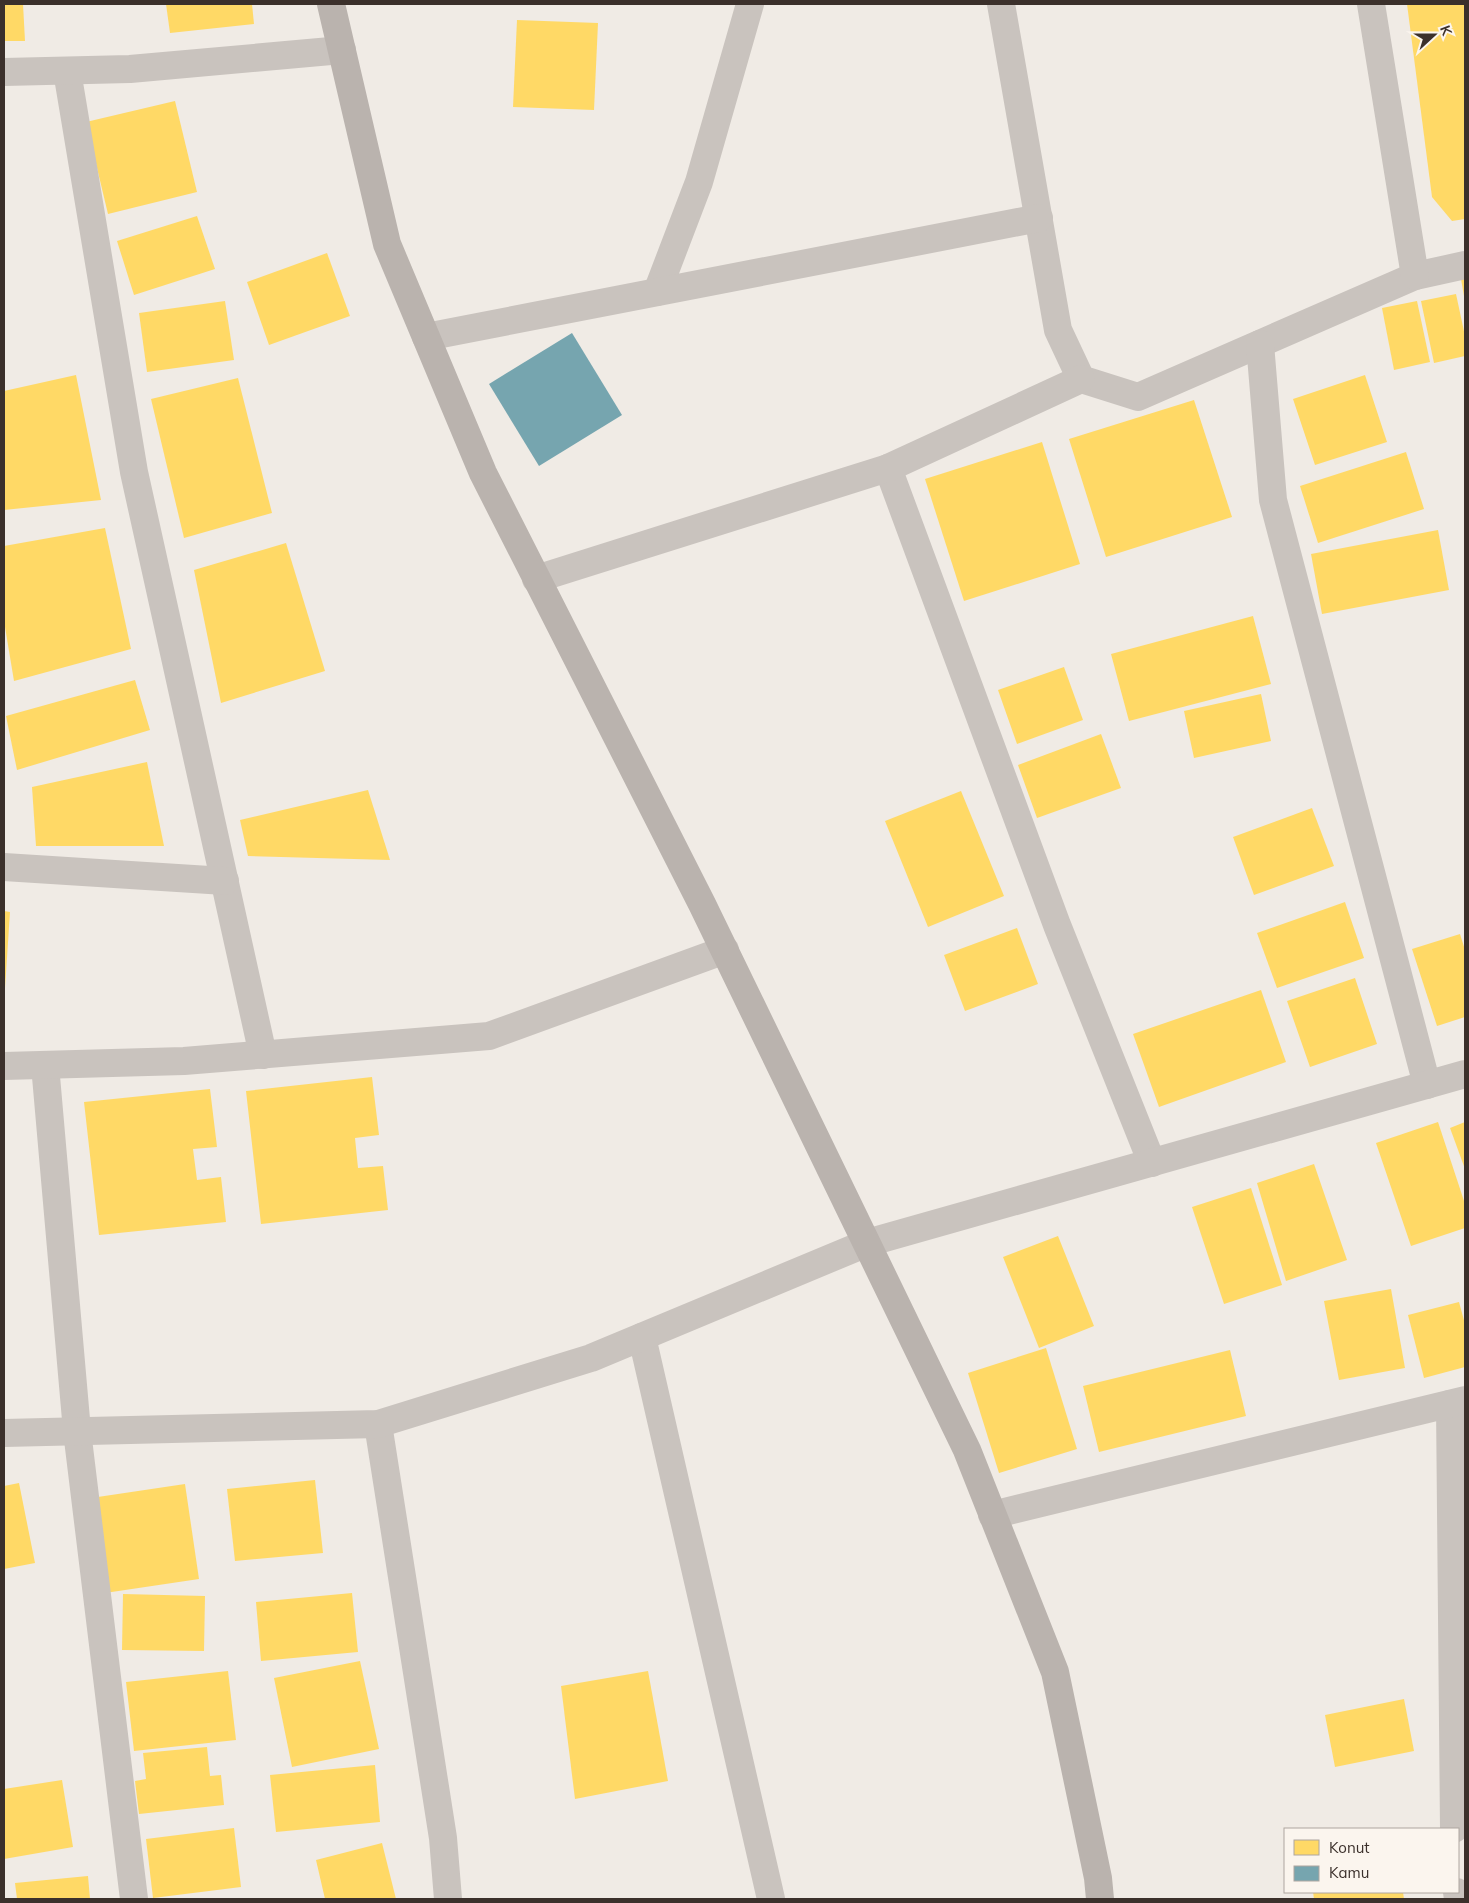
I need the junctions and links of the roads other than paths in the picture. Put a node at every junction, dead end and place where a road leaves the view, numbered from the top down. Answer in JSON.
{"nodes":[{"id":1,"x":331,"y":4,"type":"edge"},
{"id":2,"x":750,"y":4,"type":"edge"},
{"id":3,"x":1001,"y":4,"type":"edge"},
{"id":4,"x":1372,"y":4,"type":"edge"},
{"id":5,"x":342,"y":50,"type":"junction"},
{"id":6,"x":67,"y":71,"type":"junction"},
{"id":7,"x":4,"y":72,"type":"edge"},
{"id":8,"x":1039,"y":218,"type":"junction"},
{"id":9,"x":1465,"y":265,"type":"edge"},
{"id":10,"x":1416,"y":276,"type":"junction"},
{"id":11,"x":657,"y":292,"type":"junction"},
{"id":12,"x":426,"y":337,"type":"junction"},
{"id":13,"x":1260,"y":344,"type":"junction"},
{"id":14,"x":1081,"y":379,"type":"junction"},
{"id":15,"x":888,"y":468,"type":"junction"},
{"id":16,"x":536,"y":579,"type":"junction"},
{"id":17,"x":4,"y":867,"type":"edge"},
{"id":18,"x":225,"y":881,"type":"junction"},
{"id":19,"x":725,"y":950,"type":"junction"},
{"id":20,"x":263,"y":1055,"type":"junction"},
{"id":21,"x":45,"y":1065,"type":"junction"},
{"id":22,"x":4,"y":1066,"type":"edge"},
{"id":23,"x":1465,"y":1074,"type":"edge"},
{"id":24,"x":1427,"y":1085,"type":"junction"},
{"id":25,"x":1152,"y":1163,"type":"junction"},
{"id":26,"x":867,"y":1243,"type":"junction"},
{"id":27,"x":642,"y":1337,"type":"junction"},
{"id":28,"x":1458,"y":1402,"type":"edge"},
{"id":29,"x":378,"y":1424,"type":"junction"},
{"id":30,"x":77,"y":1431,"type":"junction"},
{"id":31,"x":4,"y":1433,"type":"edge"},
{"id":32,"x":992,"y":1515,"type":"junction"},
{"id":33,"x":1454,"y":1828,"type":"edge"},
{"id":34,"x":134,"y":1899,"type":"edge"},
{"id":35,"x":448,"y":1899,"type":"edge"},
{"id":36,"x":771,"y":1899,"type":"edge"},
{"id":37,"x":1100,"y":1899,"type":"edge"}],
"edges":[{"from":1,"to":5,"type":"street"},
{"from":2,"to":11,"type":"street"},
{"from":3,"to":8,"type":"street"},
{"from":4,"to":10,"type":"street"},
{"from":5,"to":6,"type":"street"},
{"from":5,"to":12,"type":"street"},
{"from":6,"to":7,"type":"street"},
{"from":6,"to":18,"type":"street"},
{"from":8,"to":11,"type":"street"},
{"from":8,"to":14,"type":"street"},
{"from":9,"to":10,"type":"street"},
{"from":10,"to":13,"type":"street"},
{"from":11,"to":12,"type":"street"},
{"from":12,"to":16,"type":"street"},
{"from":13,"to":14,"type":"street"},
{"from":13,"to":24,"type":"street"},
{"from":14,"to":15,"type":"street"},
{"from":15,"to":16,"type":"street"},
{"from":15,"to":25,"type":"street"},
{"from":16,"to":19,"type":"street"},
{"from":17,"to":18,"type":"street"},
{"from":18,"to":20,"type":"street"},
{"from":19,"to":20,"type":"street"},
{"from":19,"to":26,"type":"street"},
{"from":20,"to":21,"type":"street"},
{"from":21,"to":22,"type":"street"},
{"from":21,"to":30,"type":"street"},
{"from":23,"to":24,"type":"street"},
{"from":24,"to":25,"type":"street"},
{"from":25,"to":26,"type":"street"},
{"from":26,"to":27,"type":"street"},
{"from":26,"to":32,"type":"street"},
{"from":27,"to":29,"type":"street"},
{"from":27,"to":36,"type":"street"},
{"from":28,"to":32,"type":"street"},
{"from":28,"to":33,"type":"street"},
{"from":29,"to":30,"type":"street"},
{"from":29,"to":35,"type":"street"},
{"from":30,"to":31,"type":"street"},
{"from":30,"to":34,"type":"street"},
{"from":32,"to":37,"type":"street"}]}
